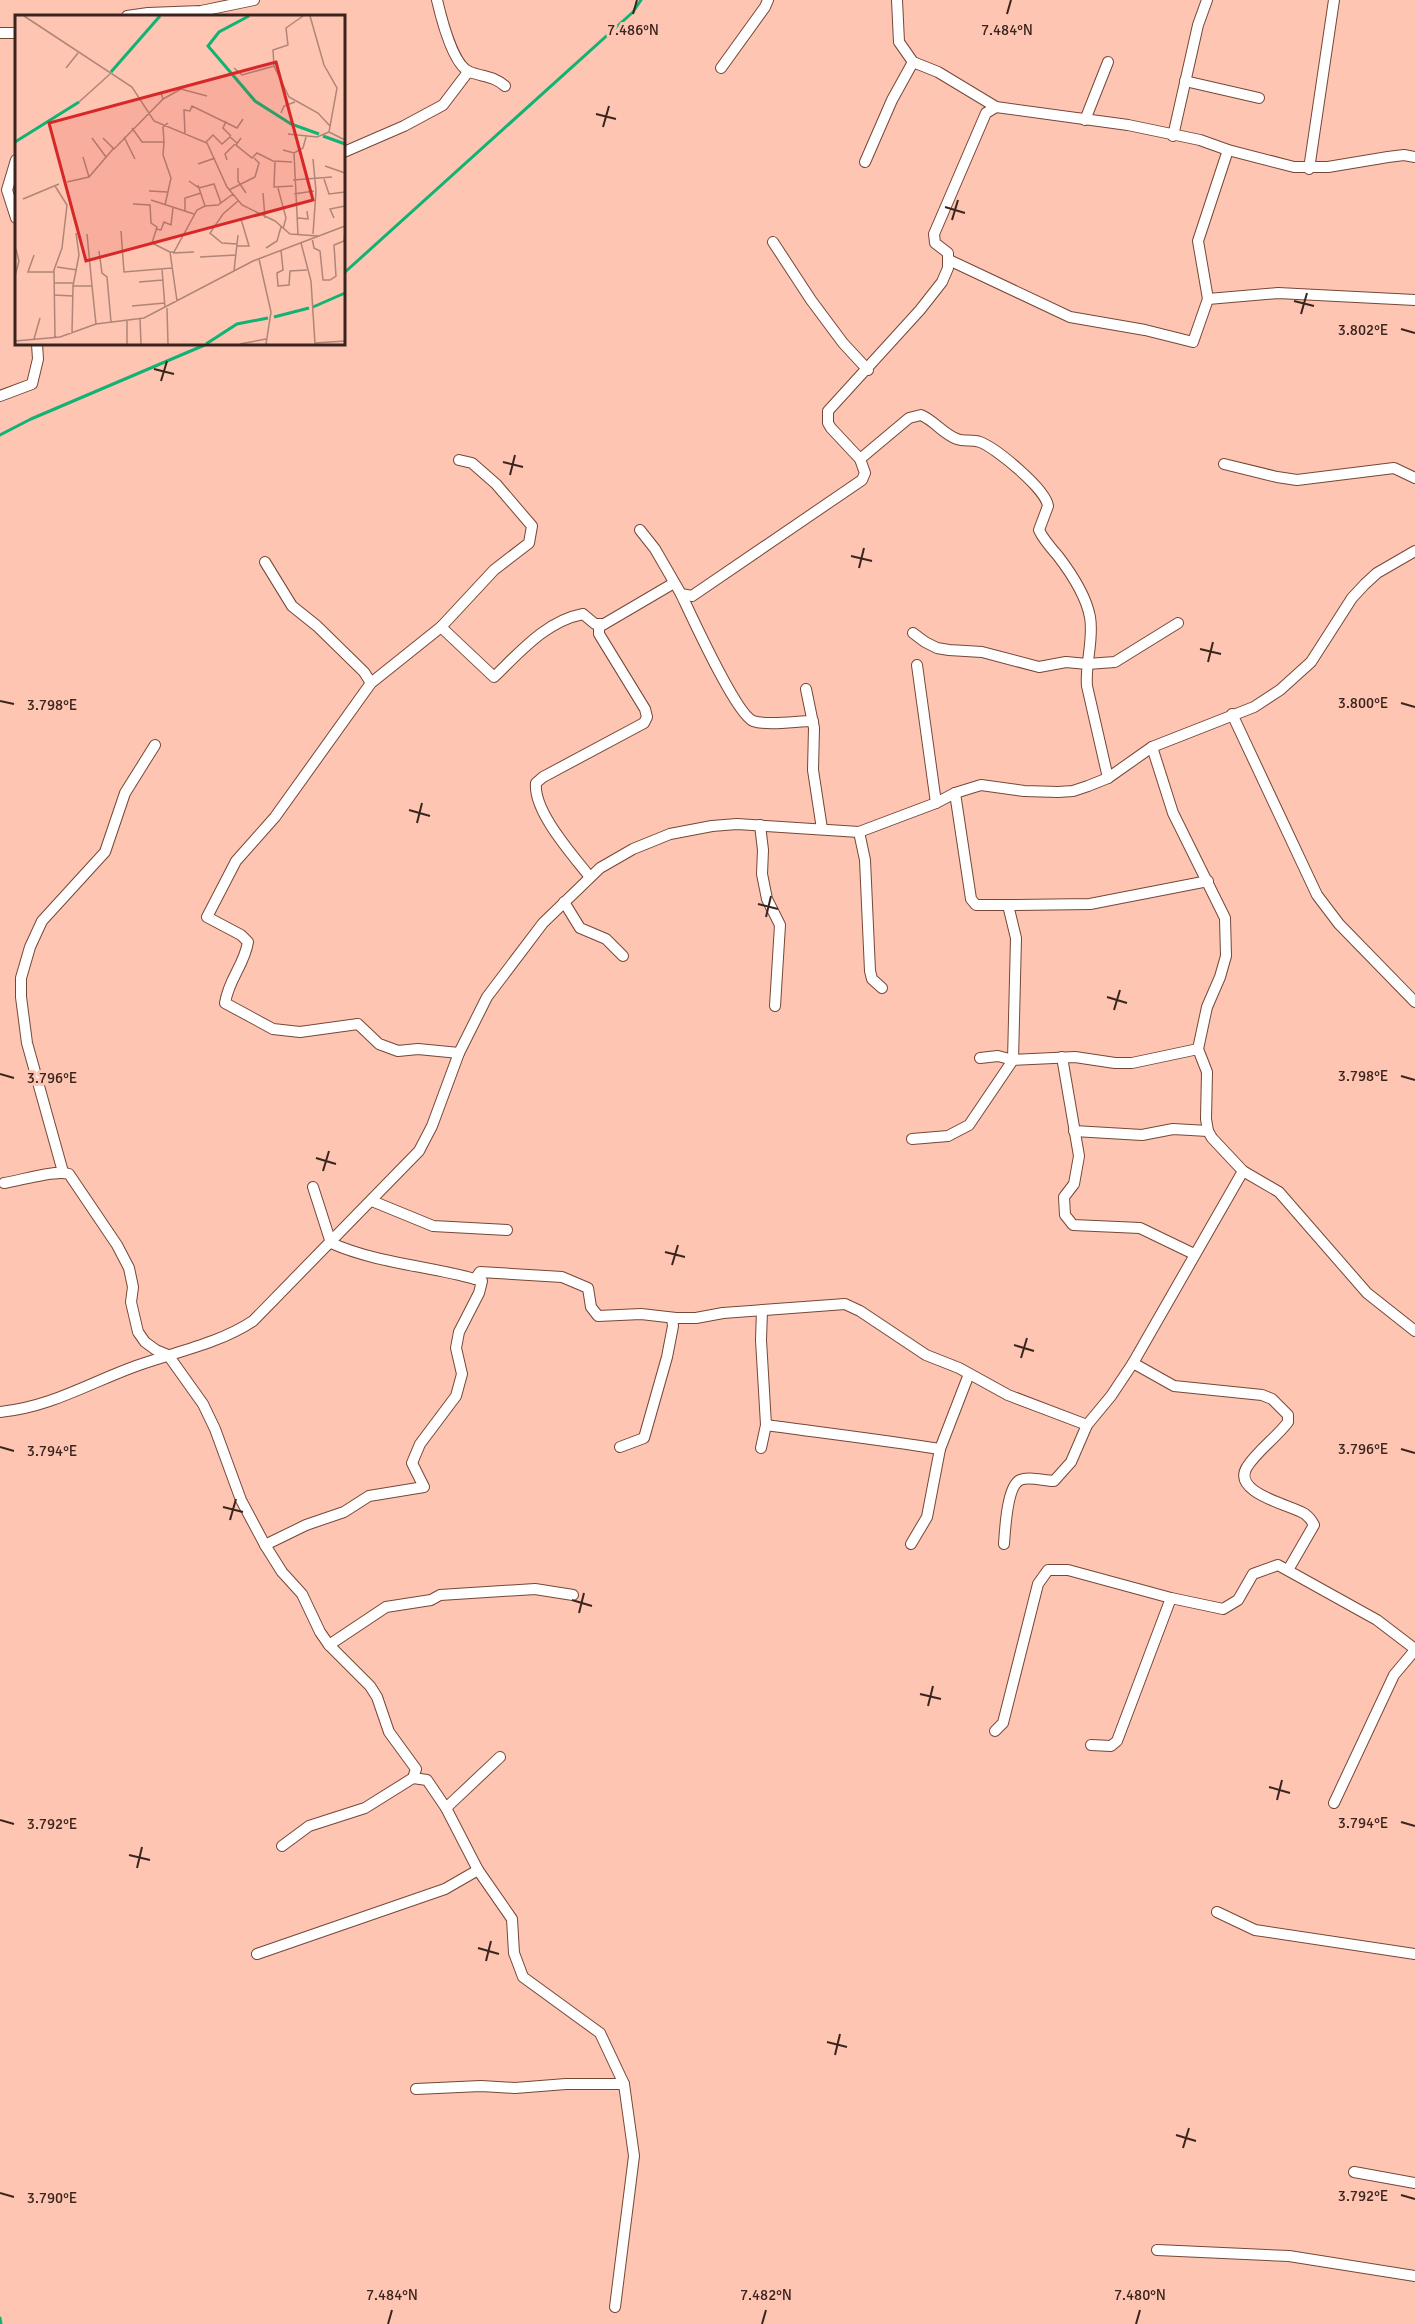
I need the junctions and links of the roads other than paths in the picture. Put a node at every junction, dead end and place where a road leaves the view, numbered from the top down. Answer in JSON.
{"nodes":[{"id":1,"x":254,"y":0,"type":"edge"},
{"id":2,"x":437,"y":0,"type":"edge"},
{"id":3,"x":768,"y":0,"type":"edge"},
{"id":4,"x":897,"y":0,"type":"edge"},
{"id":5,"x":1207,"y":0,"type":"edge"},
{"id":6,"x":1334,"y":0,"type":"edge"},
{"id":7,"x":132,"y":15,"type":"edge"},
{"id":8,"x":914,"y":62,"type":"junction"},
{"id":9,"x":1108,"y":62,"type":"dead end"},
{"id":10,"x":722,"y":68,"type":"dead end"},
{"id":11,"x":468,"y":72,"type":"junction"},
{"id":12,"x":1185,"y":81,"type":"junction"},
{"id":13,"x":505,"y":86,"type":"dead end"},
{"id":14,"x":1259,"y":98,"type":"dead end"},
{"id":15,"x":996,"y":106,"type":"junction"},
{"id":16,"x":1085,"y":120,"type":"junction"},
{"id":17,"x":1173,"y":135,"type":"junction"},
{"id":18,"x":1228,"y":150,"type":"junction"},
{"id":19,"x":345,"y":152,"type":"edge"},
{"id":20,"x":1415,"y":157,"type":"edge"},
{"id":21,"x":865,"y":162,"type":"dead end"},
{"id":22,"x":15,"y":163,"type":"edge"},
{"id":23,"x":1310,"y":169,"type":"junction"},
{"id":24,"x":15,"y":215,"type":"edge"},
{"id":25,"x":773,"y":242,"type":"dead end"},
{"id":26,"x":948,"y":264,"type":"junction"},
{"id":27,"x":1208,"y":299,"type":"junction"},
{"id":28,"x":1415,"y":300,"type":"edge"},
{"id":29,"x":37,"y":345,"type":"edge"},
{"id":30,"x":868,"y":369,"type":"junction"},
{"id":31,"x":0,"y":396,"type":"edge"},
{"id":32,"x":860,"y":459,"type":"junction"},
{"id":33,"x":459,"y":460,"type":"dead end"},
{"id":34,"x":1224,"y":464,"type":"dead end"},
{"id":35,"x":1415,"y":478,"type":"edge"},
{"id":36,"x":640,"y":530,"type":"dead end"},
{"id":37,"x":1415,"y":551,"type":"edge"},
{"id":38,"x":265,"y":562,"type":"dead end"},
{"id":39,"x":674,"y":583,"type":"junction"},
{"id":40,"x":681,"y":594,"type":"junction"},
{"id":41,"x":1178,"y":623,"type":"dead end"},
{"id":42,"x":603,"y":624,"type":"junction"},
{"id":43,"x":441,"y":627,"type":"junction"},
{"id":44,"x":913,"y":633,"type":"dead end"},
{"id":45,"x":1087,"y":664,"type":"junction"},
{"id":46,"x":917,"y":665,"type":"dead end"},
{"id":47,"x":371,"y":683,"type":"junction"},
{"id":48,"x":807,"y":689,"type":"dead end"},
{"id":49,"x":1232,"y":714,"type":"junction"},
{"id":50,"x":813,"y":721,"type":"junction"},
{"id":51,"x":155,"y":745,"type":"dead end"},
{"id":52,"x":1152,"y":747,"type":"junction"},
{"id":53,"x":1107,"y":778,"type":"junction"},
{"id":54,"x":955,"y":793,"type":"junction"},
{"id":55,"x":936,"y":803,"type":"junction"},
{"id":56,"x":760,"y":825,"type":"junction"},
{"id":57,"x":822,"y":829,"type":"junction"},
{"id":58,"x":859,"y":832,"type":"junction"},
{"id":59,"x":589,"y":876,"type":"junction"},
{"id":60,"x":1208,"y":881,"type":"junction"},
{"id":61,"x":564,"y":902,"type":"junction"},
{"id":62,"x":1008,"y":905,"type":"junction"},
{"id":63,"x":623,"y":956,"type":"dead end"},
{"id":64,"x":882,"y":988,"type":"dead end"},
{"id":65,"x":1415,"y":1002,"type":"edge"},
{"id":66,"x":775,"y":1006,"type":"dead end"},
{"id":67,"x":1198,"y":1049,"type":"junction"},
{"id":68,"x":459,"y":1053,"type":"junction"},
{"id":69,"x":1062,"y":1057,"type":"junction"},
{"id":70,"x":980,"y":1058,"type":"dead end"},
{"id":71,"x":1013,"y":1060,"type":"junction"},
{"id":72,"x":1074,"y":1131,"type":"junction"},
{"id":73,"x":1208,"y":1131,"type":"junction"},
{"id":74,"x":912,"y":1139,"type":"dead end"},
{"id":75,"x":1244,"y":1171,"type":"junction"},
{"id":76,"x":63,"y":1172,"type":"junction"},
{"id":77,"x":4,"y":1183,"type":"dead end"},
{"id":78,"x":313,"y":1187,"type":"dead end"},
{"id":79,"x":372,"y":1201,"type":"junction"},
{"id":80,"x":507,"y":1230,"type":"dead end"},
{"id":81,"x":331,"y":1243,"type":"junction"},
{"id":82,"x":1194,"y":1254,"type":"junction"},
{"id":83,"x":475,"y":1279,"type":"junction"},
{"id":84,"x":762,"y":1310,"type":"junction"},
{"id":85,"x":672,"y":1318,"type":"junction"},
{"id":86,"x":1415,"y":1331,"type":"edge"},
{"id":87,"x":168,"y":1355,"type":"junction"},
{"id":88,"x":1133,"y":1363,"type":"junction"},
{"id":89,"x":969,"y":1374,"type":"junction"},
{"id":90,"x":0,"y":1412,"type":"edge"},
{"id":91,"x":766,"y":1425,"type":"junction"},
{"id":92,"x":1088,"y":1425,"type":"junction"},
{"id":93,"x":620,"y":1447,"type":"dead end"},
{"id":94,"x":761,"y":1448,"type":"dead end"},
{"id":95,"x":940,"y":1449,"type":"junction"},
{"id":96,"x":910,"y":1544,"type":"dead end"},
{"id":97,"x":1004,"y":1544,"type":"dead end"},
{"id":98,"x":266,"y":1545,"type":"junction"},
{"id":99,"x":1288,"y":1570,"type":"junction"},
{"id":100,"x":573,"y":1595,"type":"dead end"},
{"id":101,"x":1171,"y":1598,"type":"junction"},
{"id":102,"x":329,"y":1645,"type":"junction"},
{"id":103,"x":1415,"y":1650,"type":"edge"},
{"id":104,"x":995,"y":1731,"type":"dead end"},
{"id":105,"x":1091,"y":1745,"type":"dead end"},
{"id":106,"x":500,"y":1756,"type":"dead end"},
{"id":107,"x":413,"y":1778,"type":"junction"},
{"id":108,"x":1334,"y":1803,"type":"dead end"},
{"id":109,"x":446,"y":1808,"type":"junction"},
{"id":110,"x":282,"y":1846,"type":"dead end"},
{"id":111,"x":478,"y":1870,"type":"junction"},
{"id":112,"x":1217,"y":1912,"type":"dead end"},
{"id":113,"x":257,"y":1954,"type":"dead end"},
{"id":114,"x":1415,"y":1954,"type":"edge"},
{"id":115,"x":624,"y":2084,"type":"junction"},
{"id":116,"x":416,"y":2089,"type":"dead end"},
{"id":117,"x":1354,"y":2172,"type":"dead end"},
{"id":118,"x":1415,"y":2183,"type":"edge"},
{"id":119,"x":1157,"y":2250,"type":"dead end"},
{"id":120,"x":1415,"y":2276,"type":"edge"},
{"id":121,"x":615,"y":2307,"type":"dead end"}],
"edges":[{"from":1,"to":7,"type":"street"},
{"from":2,"to":11,"type":"street"},
{"from":3,"to":10,"type":"street"},
{"from":4,"to":8,"type":"street"},
{"from":5,"to":12,"type":"street"},
{"from":6,"to":23,"type":"street"},
{"from":8,"to":15,"type":"street"},
{"from":8,"to":21,"type":"street"},
{"from":9,"to":16,"type":"street"},
{"from":11,"to":13,"type":"street"},
{"from":11,"to":19,"type":"street"},
{"from":12,"to":14,"type":"street"},
{"from":12,"to":17,"type":"street"},
{"from":15,"to":16,"type":"street"},
{"from":15,"to":26,"type":"street"},
{"from":16,"to":17,"type":"street"},
{"from":17,"to":18,"type":"street"},
{"from":18,"to":23,"type":"street"},
{"from":18,"to":27,"type":"street"},
{"from":20,"to":23,"type":"street"},
{"from":22,"to":24,"type":"street"},
{"from":25,"to":30,"type":"street"},
{"from":26,"to":27,"type":"street"},
{"from":26,"to":30,"type":"street"},
{"from":27,"to":28,"type":"street"},
{"from":29,"to":31,"type":"street"},
{"from":30,"to":32,"type":"street"},
{"from":32,"to":40,"type":"street"},
{"from":32,"to":45,"type":"street"},
{"from":33,"to":43,"type":"street"},
{"from":34,"to":35,"type":"street"},
{"from":36,"to":39,"type":"street"},
{"from":37,"to":49,"type":"street"},
{"from":38,"to":47,"type":"street"},
{"from":39,"to":40,"type":"street"},
{"from":39,"to":42,"type":"street"},
{"from":40,"to":50,"type":"street"},
{"from":41,"to":45,"type":"street"},
{"from":42,"to":43,"type":"street"},
{"from":42,"to":59,"type":"street"},
{"from":43,"to":47,"type":"street"},
{"from":44,"to":45,"type":"street"},
{"from":45,"to":53,"type":"street"},
{"from":46,"to":55,"type":"street"},
{"from":47,"to":68,"type":"street"},
{"from":48,"to":50,"type":"street"},
{"from":49,"to":52,"type":"street"},
{"from":49,"to":65,"type":"street"},
{"from":50,"to":57,"type":"street"},
{"from":51,"to":76,"type":"street"},
{"from":52,"to":53,"type":"street"},
{"from":52,"to":60,"type":"street"},
{"from":53,"to":54,"type":"street"},
{"from":54,"to":55,"type":"street"},
{"from":54,"to":62,"type":"street"},
{"from":55,"to":58,"type":"street"},
{"from":56,"to":57,"type":"street"},
{"from":56,"to":59,"type":"street"},
{"from":56,"to":66,"type":"street"},
{"from":57,"to":58,"type":"street"},
{"from":58,"to":64,"type":"street"},
{"from":59,"to":61,"type":"street"},
{"from":60,"to":62,"type":"street"},
{"from":60,"to":67,"type":"street"},
{"from":61,"to":63,"type":"street"},
{"from":61,"to":68,"type":"street"},
{"from":62,"to":71,"type":"street"},
{"from":67,"to":69,"type":"street"},
{"from":67,"to":73,"type":"street"},
{"from":68,"to":79,"type":"street"},
{"from":69,"to":71,"type":"street"},
{"from":69,"to":72,"type":"street"},
{"from":70,"to":71,"type":"street"},
{"from":71,"to":74,"type":"street"},
{"from":72,"to":73,"type":"street"},
{"from":72,"to":82,"type":"street"},
{"from":73,"to":75,"type":"street"},
{"from":75,"to":82,"type":"street"},
{"from":75,"to":86,"type":"street"},
{"from":76,"to":77,"type":"street"},
{"from":76,"to":87,"type":"street"},
{"from":78,"to":81,"type":"street"},
{"from":79,"to":80,"type":"street"},
{"from":79,"to":81,"type":"street"},
{"from":81,"to":83,"type":"street"},
{"from":81,"to":87,"type":"street"},
{"from":82,"to":88,"type":"street"},
{"from":83,"to":85,"type":"street"},
{"from":83,"to":98,"type":"street"},
{"from":84,"to":85,"type":"street"},
{"from":84,"to":89,"type":"street"},
{"from":84,"to":91,"type":"street"},
{"from":85,"to":93,"type":"street"},
{"from":87,"to":90,"type":"street"},
{"from":87,"to":98,"type":"street"},
{"from":88,"to":92,"type":"street"},
{"from":88,"to":99,"type":"street"},
{"from":89,"to":92,"type":"street"},
{"from":89,"to":95,"type":"street"},
{"from":91,"to":94,"type":"street"},
{"from":91,"to":95,"type":"street"},
{"from":92,"to":97,"type":"street"},
{"from":95,"to":96,"type":"street"},
{"from":98,"to":102,"type":"street"},
{"from":99,"to":101,"type":"street"},
{"from":99,"to":103,"type":"street"},
{"from":100,"to":102,"type":"street"},
{"from":101,"to":104,"type":"street"},
{"from":101,"to":105,"type":"street"},
{"from":102,"to":107,"type":"street"},
{"from":103,"to":108,"type":"street"},
{"from":106,"to":109,"type":"street"},
{"from":107,"to":109,"type":"street"},
{"from":107,"to":110,"type":"street"},
{"from":109,"to":111,"type":"street"},
{"from":111,"to":113,"type":"street"},
{"from":111,"to":115,"type":"street"},
{"from":112,"to":114,"type":"street"},
{"from":115,"to":116,"type":"street"},
{"from":115,"to":121,"type":"street"},
{"from":117,"to":118,"type":"street"},
{"from":119,"to":120,"type":"street"}]}
